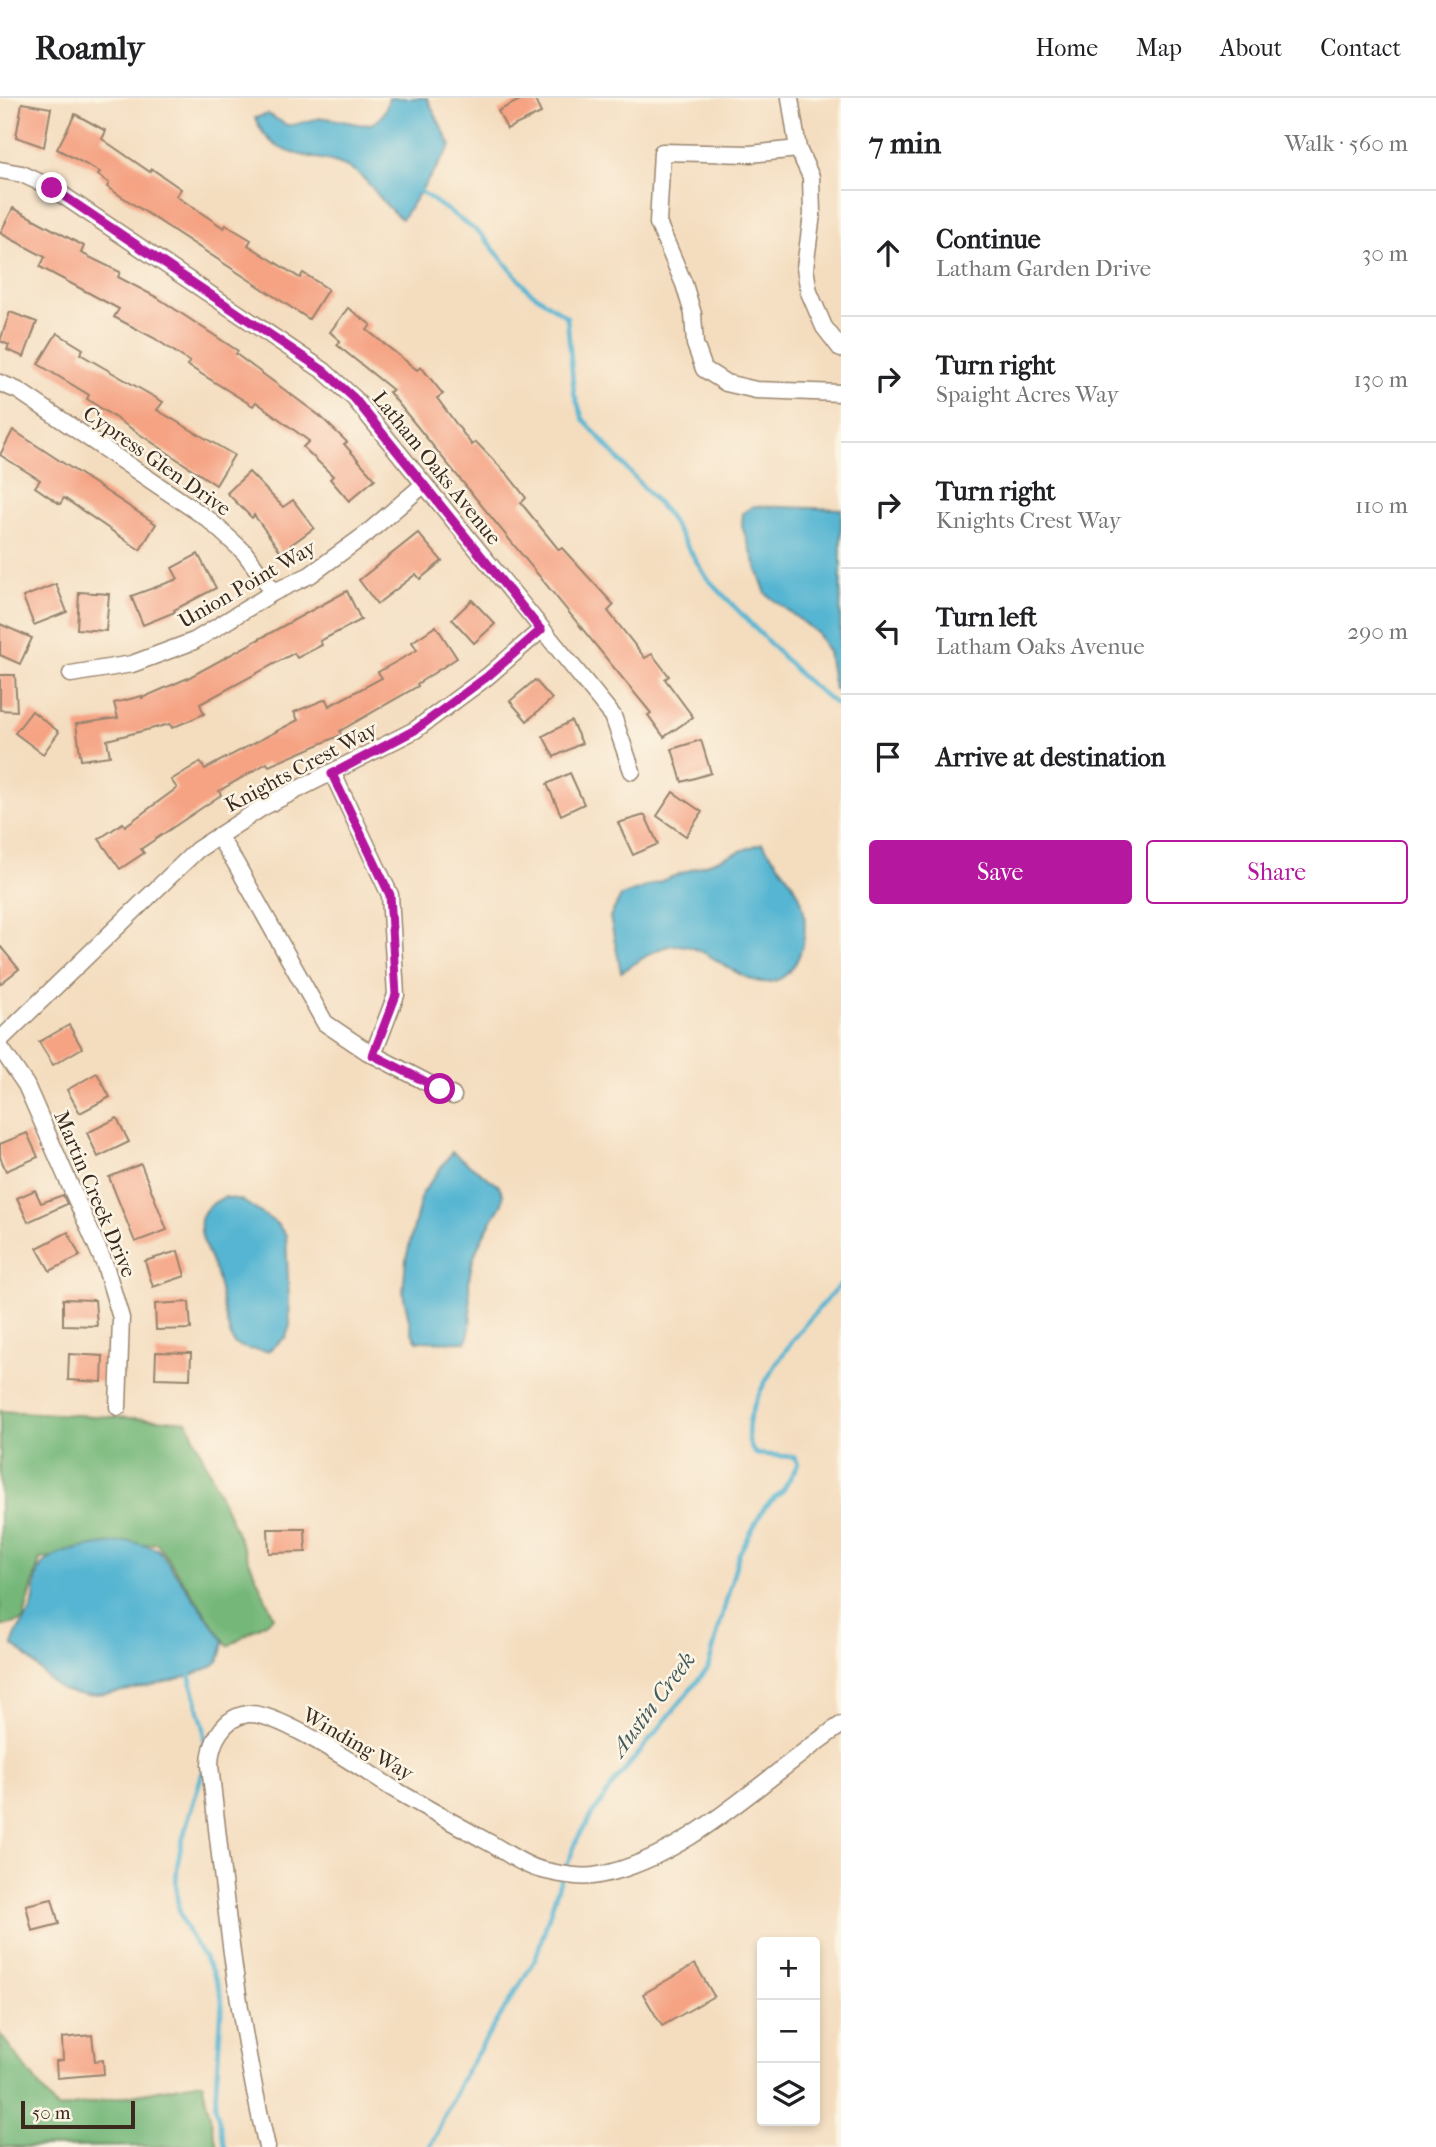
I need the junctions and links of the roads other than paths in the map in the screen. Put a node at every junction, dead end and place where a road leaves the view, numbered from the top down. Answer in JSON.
{"nodes":[{"id":1,"x":790,"y":98,"type":"edge"},
{"id":2,"x":798,"y":149,"type":"junction"},
{"id":3,"x":0,"y":170,"type":"edge"},
{"id":4,"x":841,"y":349,"type":"edge"},
{"id":5,"x":0,"y":383,"type":"edge"},
{"id":6,"x":841,"y":393,"type":"edge"},
{"id":7,"x":422,"y":486,"type":"junction"},
{"id":8,"x":274,"y":592,"type":"junction"},
{"id":9,"x":541,"y":630,"type":"junction"},
{"id":10,"x":71,"y":674,"type":"dead end"},
{"id":11,"x":632,"y":771,"type":"dead end"},
{"id":12,"x":332,"y":774,"type":"junction"},
{"id":13,"x":218,"y":836,"type":"junction"},
{"id":14,"x":0,"y":1040,"type":"edge"},
{"id":15,"x":0,"y":1047,"type":"edge"},
{"id":16,"x":373,"y":1055,"type":"junction"},
{"id":17,"x":453,"y":1096,"type":"dead end"},
{"id":18,"x":118,"y":1407,"type":"dead end"},
{"id":19,"x":841,"y":1725,"type":"edge"},
{"id":20,"x":267,"y":2147,"type":"edge"}],
"edges":[{"from":1,"to":2,"type":"street"},
{"from":2,"to":4,"type":"street"},
{"from":2,"to":6,"type":"street"},
{"from":3,"to":7,"type":"street","name":"Latham Oaks Avenue"},
{"from":5,"to":8,"type":"street","name":"Cypress Glen Drive"},
{"from":7,"to":8,"type":"street","name":"Union Point Way"},
{"from":7,"to":9,"type":"street","name":"Latham Oaks Avenue"},
{"from":8,"to":10,"type":"street","name":"Union Point Way"},
{"from":9,"to":11,"type":"street","name":"Latham Oaks Avenue"},
{"from":9,"to":12,"type":"street","name":"Knights Crest Way"},
{"from":12,"to":13,"type":"street","name":"Knights Crest Way"},
{"from":12,"to":16,"type":"street"},
{"from":13,"to":14,"type":"street","name":"Knights Crest Way"},
{"from":13,"to":16,"type":"street"},
{"from":15,"to":18,"type":"street","name":"Martin Creek Drive"},
{"from":16,"to":17,"type":"street"},
{"from":19,"to":20,"type":"street","name":"Winding Way"}]}
